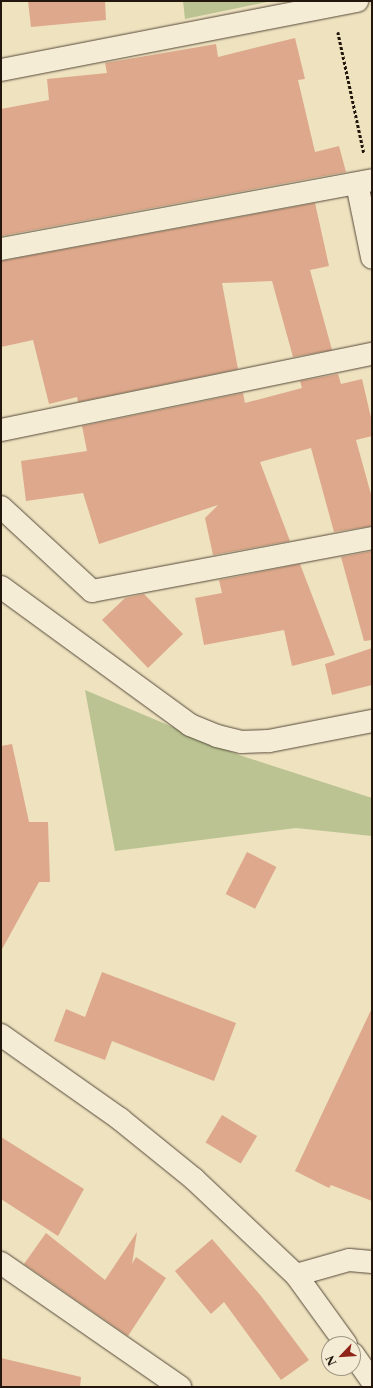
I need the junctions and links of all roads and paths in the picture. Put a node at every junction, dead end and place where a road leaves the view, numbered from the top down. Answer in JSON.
{"nodes":[{"id":1,"x":357,"y":1,"type":"edge"},
{"id":2,"x":332,"y":6,"type":"junction"},
{"id":3,"x":1,"y":70,"type":"edge"},
{"id":4,"x":366,"y":181,"type":"edge"},
{"id":5,"x":1,"y":248,"type":"edge"},
{"id":6,"x":372,"y":257,"type":"edge"},
{"id":7,"x":372,"y":354,"type":"edge"},
{"id":8,"x":1,"y":430,"type":"edge"},
{"id":9,"x":1,"y":507,"type":"edge"},
{"id":10,"x":372,"y":538,"type":"edge"},
{"id":11,"x":1,"y":587,"type":"edge"},
{"id":12,"x":372,"y":721,"type":"edge"},
{"id":13,"x":1,"y":1035,"type":"edge"},
{"id":14,"x":372,"y":1262,"type":"edge"},
{"id":15,"x":1,"y":1263,"type":"edge"},
{"id":16,"x":296,"y":1275,"type":"junction"},
{"id":17,"x":340,"y":1336,"type":"edge"},
{"id":18,"x":361,"y":1365,"type":"edge"},
{"id":19,"x":372,"y":1381,"type":"edge"},
{"id":20,"x":180,"y":1387,"type":"edge"}],
"edges":[{"from":1,"to":2,"type":"street"},
{"from":2,"to":3,"type":"street"},
{"from":2,"to":4,"type":"path"},
{"from":4,"to":5,"type":"street"},
{"from":4,"to":6,"type":"street"},
{"from":7,"to":8,"type":"street"},
{"from":9,"to":10,"type":"street"},
{"from":11,"to":12,"type":"street"},
{"from":13,"to":16,"type":"street"},
{"from":14,"to":16,"type":"street"},
{"from":15,"to":20,"type":"street"},
{"from":16,"to":17,"type":"street"},
{"from":18,"to":19,"type":"street"}]}
